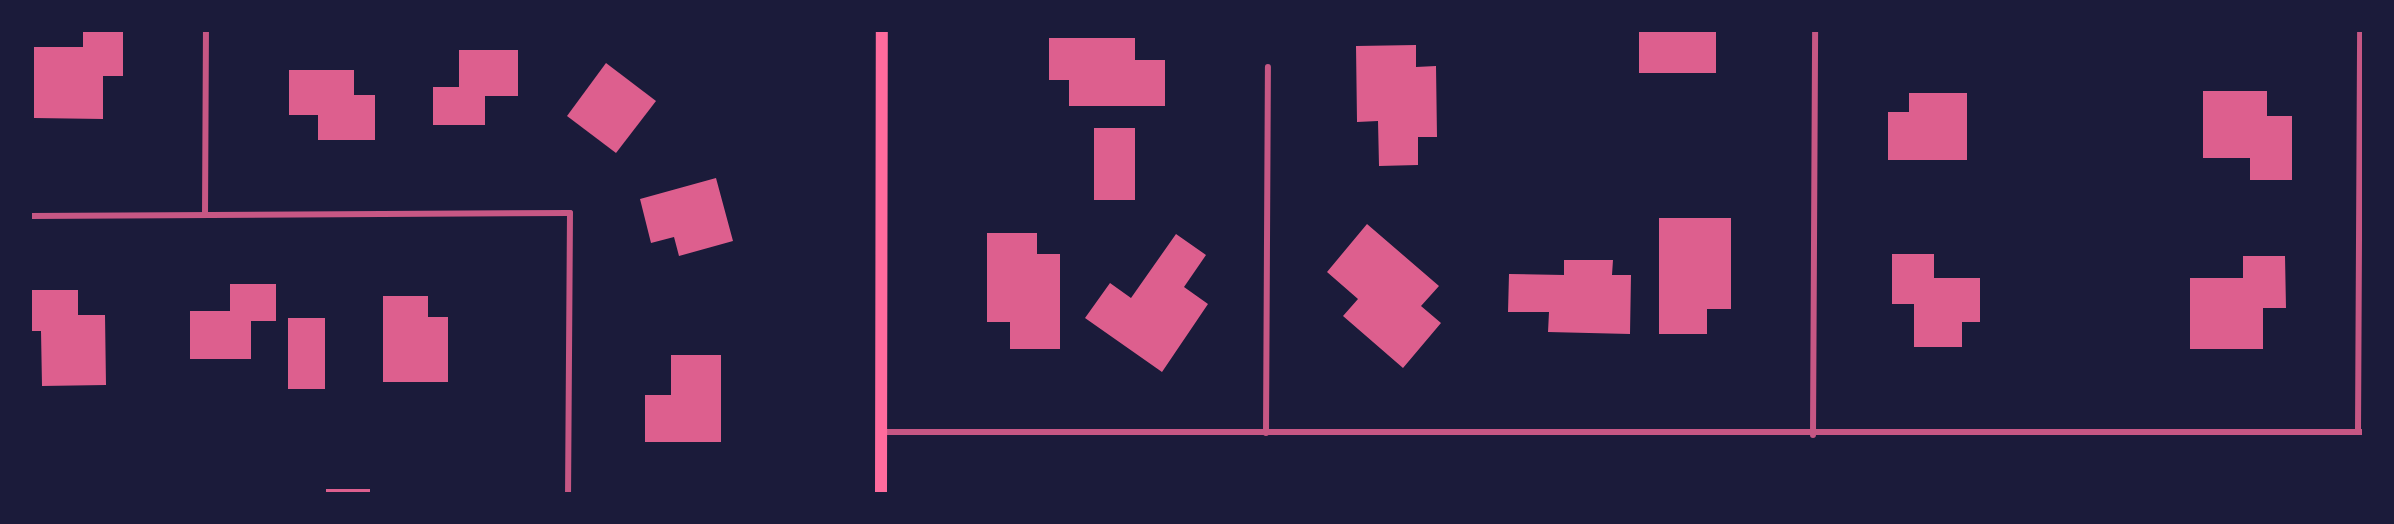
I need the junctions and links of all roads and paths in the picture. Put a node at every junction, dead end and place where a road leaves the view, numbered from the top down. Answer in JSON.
{"nodes":[{"id":1,"x":206,"y":30,"type":"edge"},
{"id":2,"x":882,"y":30,"type":"edge"},
{"id":3,"x":1815,"y":30,"type":"edge"},
{"id":4,"x":2360,"y":30,"type":"edge"},
{"id":5,"x":1268,"y":67,"type":"dead end"},
{"id":6,"x":205,"y":214,"type":"junction"},
{"id":7,"x":30,"y":216,"type":"edge"},
{"id":8,"x":881,"y":432,"type":"junction"},
{"id":9,"x":2361,"y":432,"type":"edge"},
{"id":10,"x":1266,"y":433,"type":"junction"},
{"id":11,"x":1813,"y":435,"type":"junction"},
{"id":12,"x":568,"y":494,"type":"edge"},
{"id":13,"x":880,"y":494,"type":"edge"}],
"edges":[{"from":1,"to":6,"type":"street"},
{"from":2,"to":8,"type":"main road"},
{"from":3,"to":11,"type":"street"},
{"from":4,"to":9,"type":"street"},
{"from":5,"to":10,"type":"street"},
{"from":6,"to":7,"type":"street"},
{"from":6,"to":12,"type":"street"},
{"from":8,"to":10,"type":"street"},
{"from":8,"to":13,"type":"main road"},
{"from":9,"to":11,"type":"street"},
{"from":10,"to":11,"type":"street"}]}
